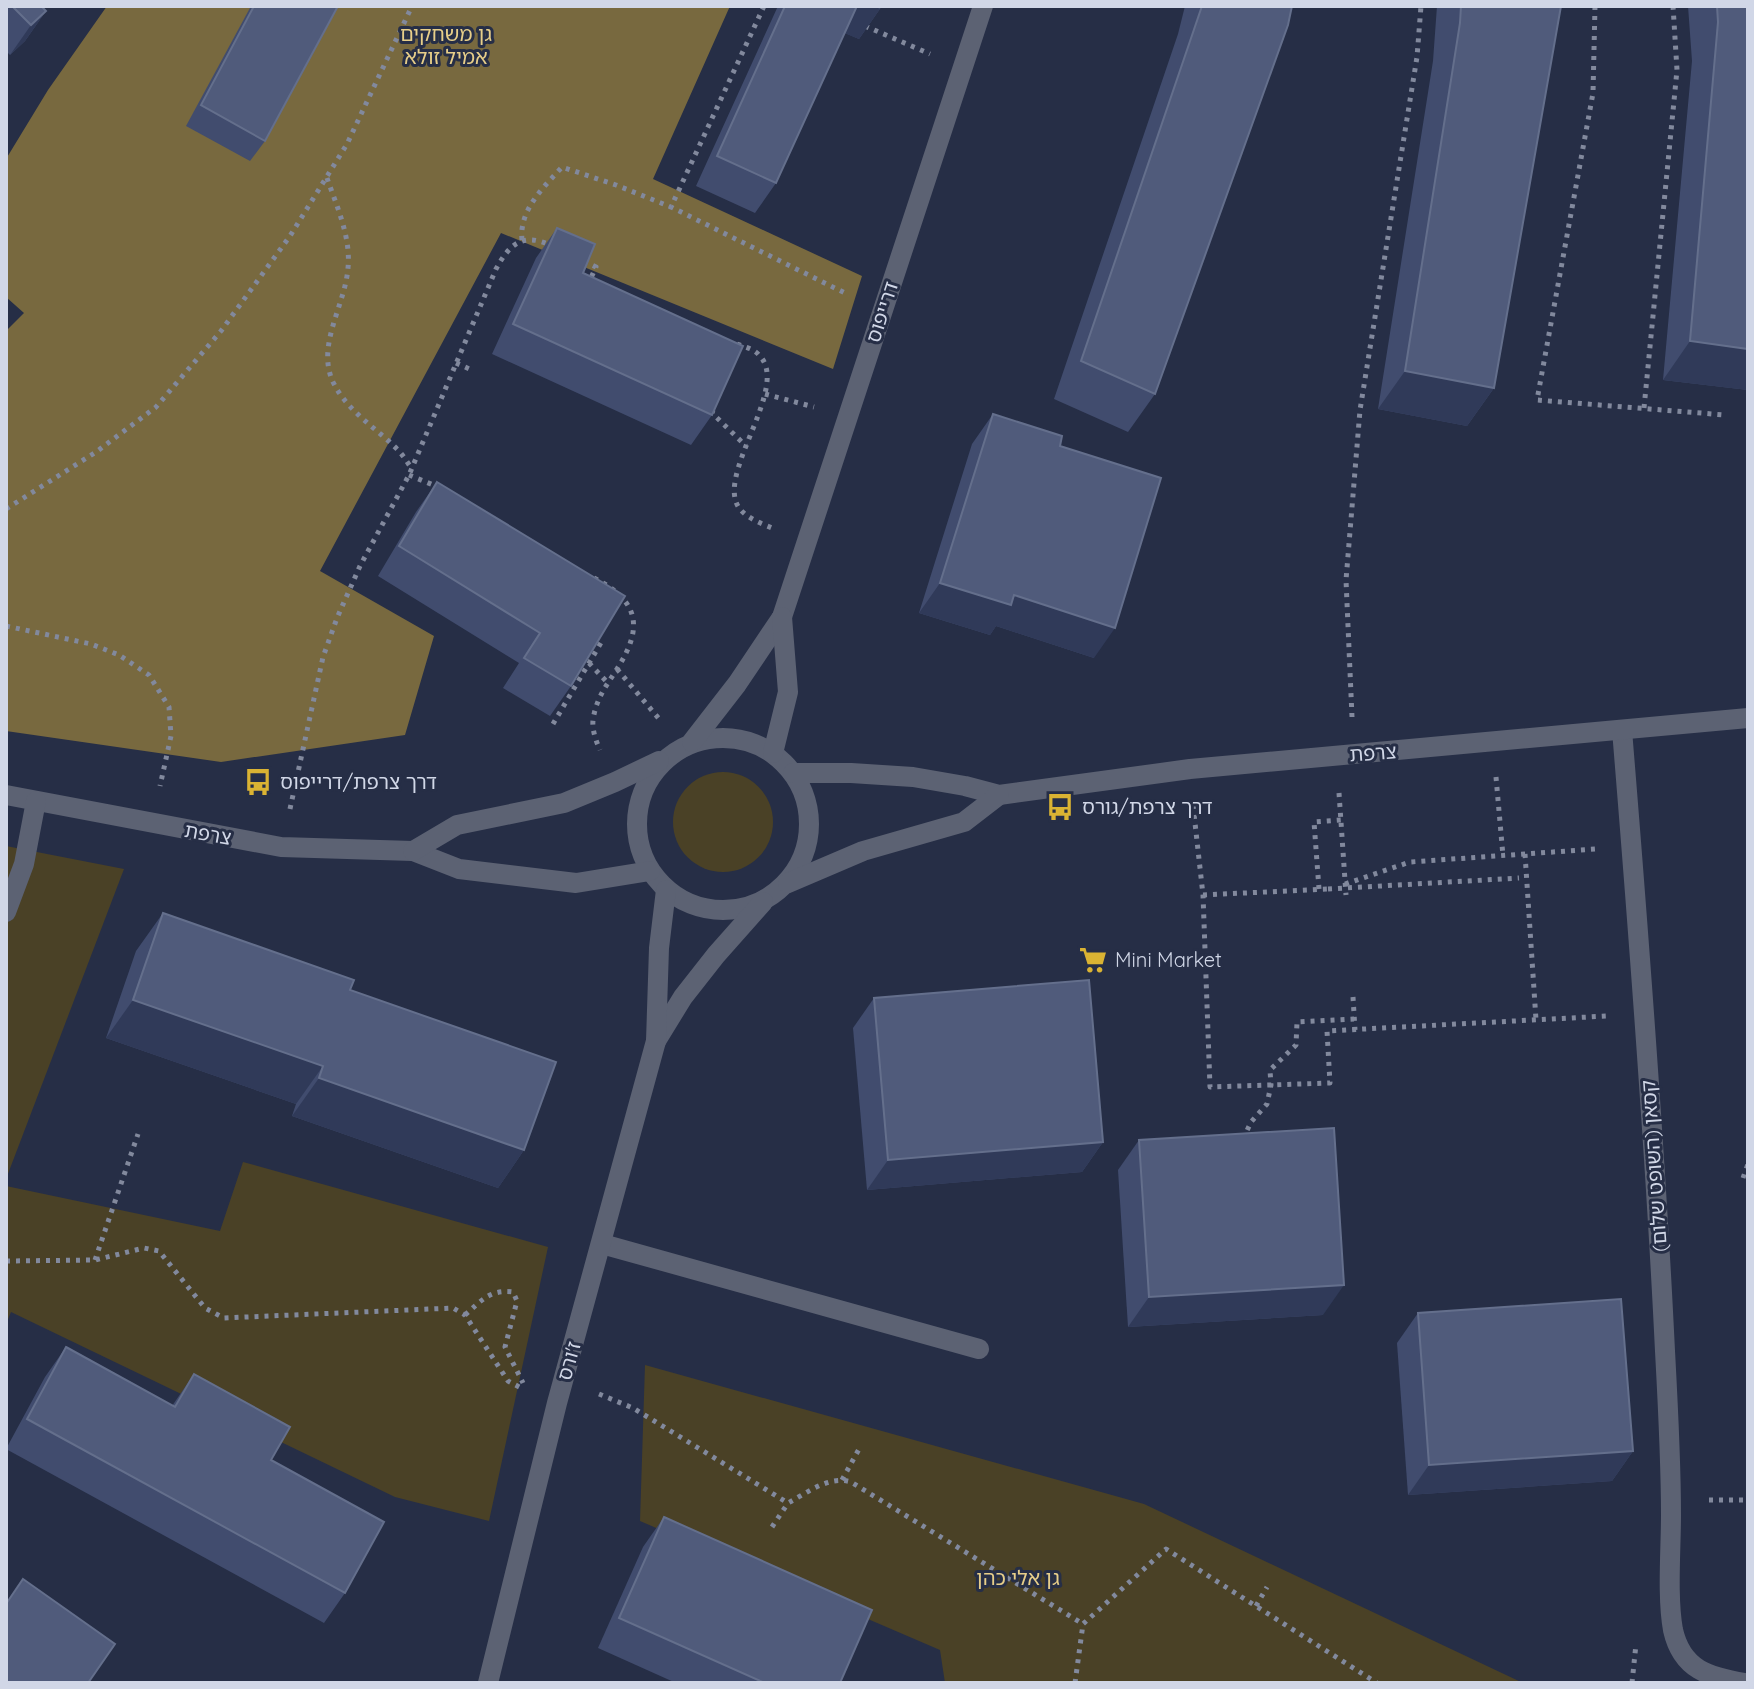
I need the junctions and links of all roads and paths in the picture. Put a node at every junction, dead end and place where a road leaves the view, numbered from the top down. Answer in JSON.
{"nodes":[{"id":1,"x":412,"y":6,"type":"edge"},
{"id":2,"x":764,"y":6,"type":"edge"},
{"id":3,"x":983,"y":6,"type":"edge"},
{"id":4,"x":1421,"y":6,"type":"edge"},
{"id":5,"x":1595,"y":6,"type":"edge"},
{"id":6,"x":1673,"y":6,"type":"edge"},
{"id":7,"x":865,"y":26,"type":"dead end"},
{"id":8,"x":923,"y":52,"type":"dead end"},
{"id":9,"x":728,"y":85,"type":"junction"},
{"id":10,"x":739,"y":91,"type":"dead end"},
{"id":11,"x":326,"y":177,"type":"junction"},
{"id":12,"x":671,"y":207,"type":"junction"},
{"id":13,"x":522,"y":240,"type":"junction"},
{"id":14,"x":556,"y":248,"type":"edge"},
{"id":15,"x":582,"y":260,"type":"edge"},
{"id":16,"x":587,"y":287,"type":"edge"},
{"id":17,"x":882,"y":311,"type":"junction"},
{"id":18,"x":725,"y":340,"type":"edge"},
{"id":19,"x":456,"y":363,"type":"junction"},
{"id":20,"x":474,"y":371,"type":"dead end"},
{"id":21,"x":765,"y":394,"type":"junction"},
{"id":22,"x":802,"y":404,"type":"dead end"},
{"id":23,"x":713,"y":408,"type":"edge"},
{"id":24,"x":1644,"y":408,"type":"junction"},
{"id":25,"x":1725,"y":415,"type":"dead end"},
{"id":26,"x":746,"y":446,"type":"junction"},
{"id":27,"x":411,"y":472,"type":"junction"},
{"id":28,"x":446,"y":490,"type":"edge"},
{"id":29,"x":6,"y":509,"type":"edge"},
{"id":30,"x":762,"y":524,"type":"dead end"},
{"id":31,"x":584,"y":573,"type":"edge"},
{"id":32,"x":782,"y":617,"type":"junction"},
{"id":33,"x":6,"y":626,"type":"edge"},
{"id":34,"x":598,"y":637,"type":"edge"},
{"id":35,"x":589,"y":663,"type":"junction"},
{"id":36,"x":617,"y":669,"type":"junction"},
{"id":37,"x":607,"y":682,"type":"junction"},
{"id":38,"x":655,"y":713,"type":"dead end"},
{"id":39,"x":1748,"y":718,"type":"edge"},
{"id":40,"x":553,"y":724,"type":"dead end"},
{"id":41,"x":1622,"y":730,"type":"junction"},
{"id":42,"x":692,"y":742,"type":"junction"},
{"id":43,"x":599,"y":748,"type":"dead end"},
{"id":44,"x":773,"y":753,"type":"junction"},
{"id":45,"x":1353,"y":754,"type":"junction"},
{"id":46,"x":667,"y":757,"type":"junction"},
{"id":47,"x":1190,"y":769,"type":"junction"},
{"id":48,"x":793,"y":773,"type":"junction"},
{"id":49,"x":6,"y":795,"type":"edge"},
{"id":50,"x":999,"y":795,"type":"junction"},
{"id":51,"x":36,"y":801,"type":"junction"},
{"id":52,"x":1341,"y":820,"type":"dead end"},
{"id":53,"x":152,"y":824,"type":"junction"},
{"id":54,"x":1501,"y":824,"type":"dead end"},
{"id":55,"x":1342,"y":837,"type":"dead end"},
{"id":56,"x":1631,"y":846,"type":"junction"},
{"id":57,"x":281,"y":847,"type":"junction"},
{"id":58,"x":413,"y":851,"type":"junction"},
{"id":59,"x":1525,"y":854,"type":"junction"},
{"id":60,"x":1503,"y":856,"type":"junction"},
{"id":61,"x":650,"y":871,"type":"junction"},
{"id":62,"x":1519,"y":878,"type":"dead end"},
{"id":63,"x":788,"y":883,"type":"junction"},
{"id":64,"x":1345,"y":884,"type":"junction"},
{"id":65,"x":1319,"y":889,"type":"junction"},
{"id":66,"x":666,"y":890,"type":"junction"},
{"id":67,"x":1203,"y":895,"type":"junction"},
{"id":68,"x":1346,"y":895,"type":"dead end"},
{"id":69,"x":765,"y":900,"type":"junction"},
{"id":70,"x":6,"y":912,"type":"edge"},
{"id":71,"x":1353,"y":997,"type":"dead end"},
{"id":72,"x":1644,"y":1014,"type":"junction"},
{"id":73,"x":1354,"y":1019,"type":"junction"},
{"id":74,"x":1536,"y":1020,"type":"junction"},
{"id":75,"x":1355,"y":1030,"type":"junction"},
{"id":76,"x":656,"y":1041,"type":"junction"},
{"id":77,"x":1271,"y":1085,"type":"junction"},
{"id":78,"x":138,"y":1134,"type":"dead end"},
{"id":79,"x":1240,"y":1150,"type":"edge"},
{"id":80,"x":1748,"y":1164,"type":"edge"},
{"id":81,"x":1743,"y":1178,"type":"dead end"},
{"id":82,"x":602,"y":1244,"type":"junction"},
{"id":83,"x":95,"y":1260,"type":"junction"},
{"id":84,"x":6,"y":1261,"type":"edge"},
{"id":85,"x":465,"y":1315,"type":"junction"},
{"id":86,"x":979,"y":1349,"type":"dead end"},
{"id":87,"x":498,"y":1365,"type":"dead end"},
{"id":88,"x":562,"y":1385,"type":"junction"},
{"id":89,"x":528,"y":1391,"type":"dead end"},
{"id":90,"x":859,"y":1449,"type":"dead end"},
{"id":91,"x":842,"y":1480,"type":"junction"},
{"id":92,"x":788,"y":1503,"type":"junction"},
{"id":93,"x":772,"y":1527,"type":"dead end"},
{"id":94,"x":1267,"y":1587,"type":"dead end"},
{"id":95,"x":1256,"y":1606,"type":"junction"},
{"id":96,"x":1083,"y":1624,"type":"junction"},
{"id":97,"x":488,"y":1683,"type":"edge"},
{"id":98,"x":1075,"y":1683,"type":"edge"},
{"id":99,"x":1377,"y":1683,"type":"edge"},
{"id":100,"x":1745,"y":1683,"type":"edge"}],
"edges":[{"from":1,"to":11,"type":"path"},
{"from":2,"to":9,"type":"path"},
{"from":3,"to":17,"type":"street","name":"דרייפוס"},
{"from":4,"to":45,"type":"path"},
{"from":5,"to":24,"type":"path"},
{"from":6,"to":24,"type":"path"},
{"from":7,"to":8,"type":"path"},
{"from":9,"to":10,"type":"path"},
{"from":9,"to":12,"type":"path"},
{"from":11,"to":27,"type":"path"},
{"from":11,"to":29,"type":"path"},
{"from":12,"to":13,"type":"path"},
{"from":12,"to":17,"type":"path"},
{"from":13,"to":14,"type":"path"},
{"from":13,"to":19,"type":"path"},
{"from":15,"to":16,"type":"path"},
{"from":17,"to":32,"type":"street","name":"דרייפוס"},
{"from":18,"to":21,"type":"path"},
{"from":19,"to":20,"type":"path"},
{"from":19,"to":27,"type":"path"},
{"from":21,"to":22,"type":"path"},
{"from":21,"to":26,"type":"path"},
{"from":23,"to":26,"type":"path"},
{"from":24,"to":25,"type":"path"},
{"from":26,"to":30,"type":"path"},
{"from":27,"to":28,"type":"path"},
{"from":27,"to":57,"type":"path"},
{"from":31,"to":36,"type":"path"},
{"from":32,"to":42,"type":"street","name":"דרייפוס"},
{"from":32,"to":44,"type":"street","name":"דרייפוס"},
{"from":33,"to":53,"type":"path"},
{"from":34,"to":35,"type":"path"},
{"from":35,"to":37,"type":"path"},
{"from":35,"to":40,"type":"path"},
{"from":36,"to":37,"type":"path"},
{"from":36,"to":38,"type":"path"},
{"from":37,"to":43,"type":"path"},
{"from":39,"to":41,"type":"street","name":"צרפת"},
{"from":41,"to":45,"type":"street","name":"צרפת"},
{"from":41,"to":56,"type":"street","name":"קסאן (השופט שלום)"},
{"from":42,"to":44,"type":"street"},
{"from":42,"to":46,"type":"street"},
{"from":44,"to":48,"type":"street"},
{"from":45,"to":47,"type":"street","name":"צרפת"},
{"from":46,"to":58,"type":"street"},
{"from":46,"to":61,"type":"street"},
{"from":47,"to":50,"type":"street","name":"צרפת"},
{"from":47,"to":67,"type":"path"},
{"from":48,"to":50,"type":"street","name":"צרפת"},
{"from":48,"to":63,"type":"street"},
{"from":49,"to":51,"type":"street","name":"צרפת"},
{"from":50,"to":63,"type":"street","name":"צרפת"},
{"from":51,"to":53,"type":"street","name":"צרפת"},
{"from":51,"to":70,"type":"street"},
{"from":52,"to":65,"type":"path"},
{"from":53,"to":57,"type":"street","name":"צרפת"},
{"from":54,"to":60,"type":"path"},
{"from":55,"to":64,"type":"path"},
{"from":56,"to":59,"type":"path"},
{"from":56,"to":72,"type":"street","name":"קסאן (השופט שלום)"},
{"from":57,"to":58,"type":"street","name":"צרפת"},
{"from":58,"to":61,"type":"street","name":"צרפת"},
{"from":59,"to":60,"type":"path"},
{"from":59,"to":74,"type":"path"},
{"from":60,"to":64,"type":"path"},
{"from":61,"to":66,"type":"street"},
{"from":62,"to":65,"type":"path","bridge":true},
{"from":63,"to":69,"type":"street"},
{"from":64,"to":68,"type":"path"},
{"from":65,"to":67,"type":"path"},
{"from":66,"to":69,"type":"street"},
{"from":66,"to":76,"type":"street","name":"ז'ורס"},
{"from":67,"to":77,"type":"path"},
{"from":69,"to":76,"type":"street","name":"ז'ורס"},
{"from":71,"to":73,"type":"path"},
{"from":72,"to":74,"type":"path"},
{"from":72,"to":100,"type":"street","name":"קסאן (השופט שלום)"},
{"from":73,"to":75,"type":"path"},
{"from":73,"to":77,"type":"path"},
{"from":74,"to":75,"type":"path"},
{"from":75,"to":77,"type":"path"},
{"from":76,"to":82,"type":"street","name":"ז'ורס"},
{"from":77,"to":79,"type":"path"},
{"from":78,"to":83,"type":"path"},
{"from":80,"to":81,"type":"path"},
{"from":82,"to":86,"type":"street"},
{"from":82,"to":88,"type":"street","name":"ז'ורס"},
{"from":83,"to":84,"type":"path"},
{"from":83,"to":85,"type":"path"},
{"from":85,"to":87,"type":"path"},
{"from":85,"to":89,"type":"path"},
{"from":88,"to":92,"type":"path"},
{"from":88,"to":97,"type":"street","name":"ז'ורס"},
{"from":90,"to":91,"type":"path"},
{"from":91,"to":92,"type":"path"},
{"from":91,"to":96,"type":"path"},
{"from":92,"to":93,"type":"path"},
{"from":94,"to":95,"type":"path"},
{"from":95,"to":96,"type":"path"},
{"from":95,"to":99,"type":"path"},
{"from":96,"to":98,"type":"path"}]}
